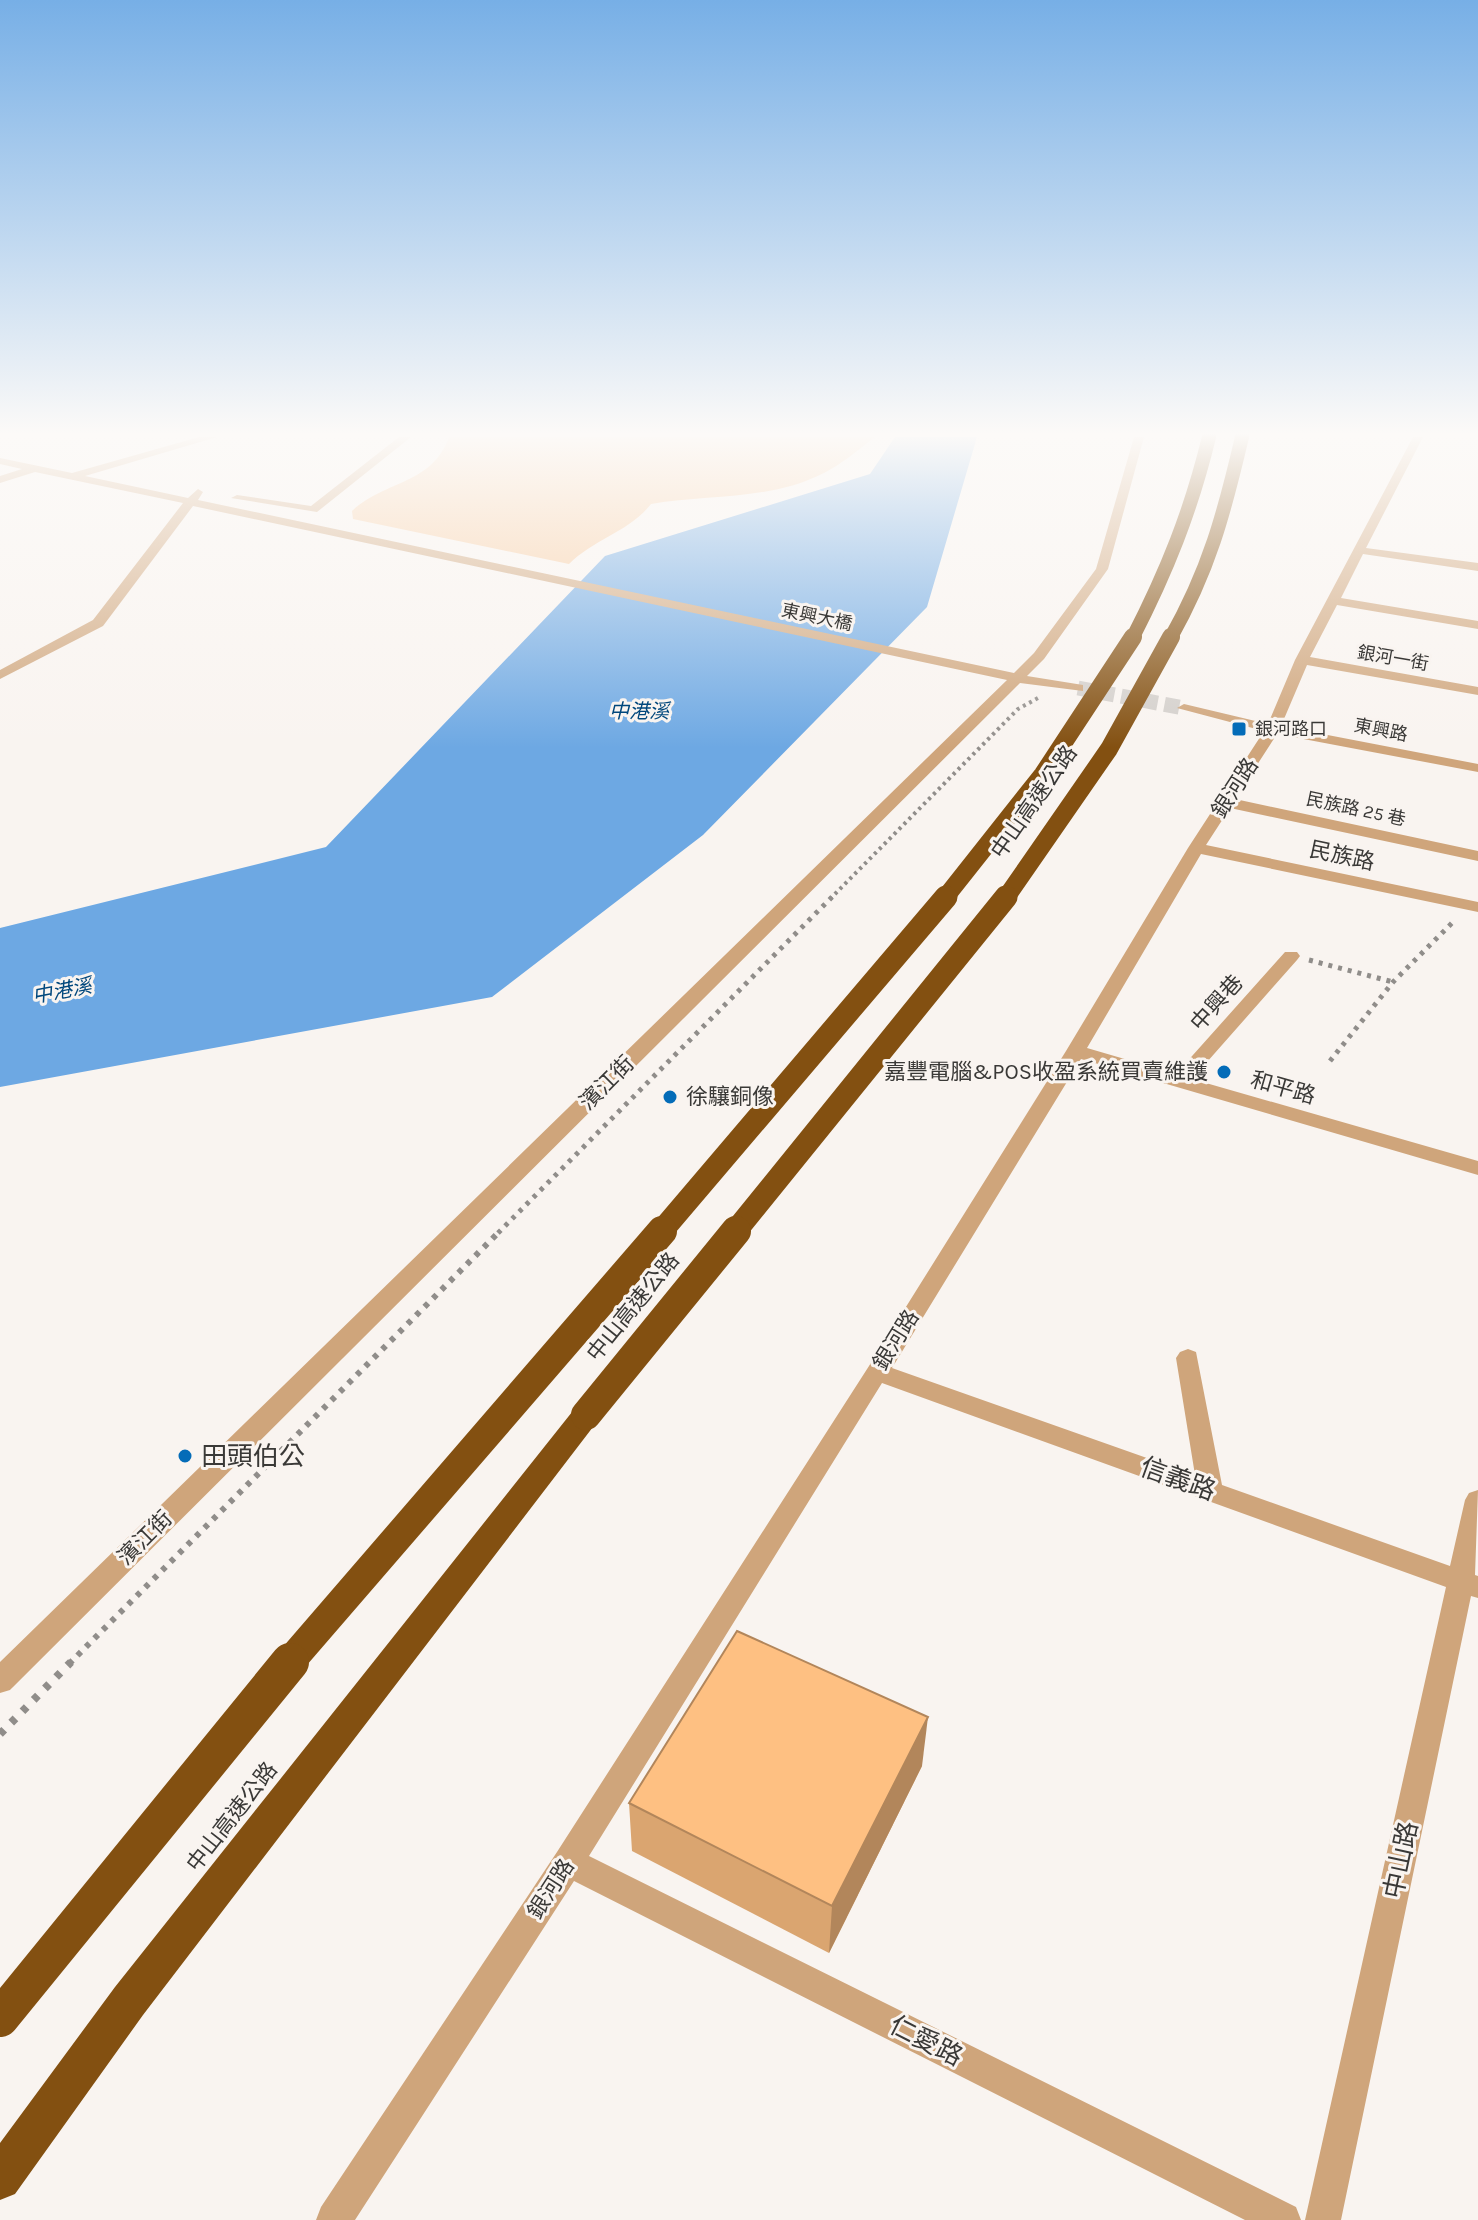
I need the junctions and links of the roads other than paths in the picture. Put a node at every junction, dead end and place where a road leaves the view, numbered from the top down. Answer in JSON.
{"nodes":[{"id":1,"x":159,"y":541,"type":"edge"},
{"id":2,"x":377,"y":541,"type":"edge"},
{"id":3,"x":1110,"y":541,"type":"edge"},
{"id":4,"x":1180,"y":541,"type":"edge"},
{"id":5,"x":1216,"y":541,"type":"edge"},
{"id":6,"x":1364,"y":541,"type":"edge"},
{"id":7,"x":1359,"y":550,"type":"junction"},
{"id":8,"x":1478,"y":567,"type":"edge"},
{"id":9,"x":1332,"y":600,"type":"junction"},
{"id":10,"x":1478,"y":625,"type":"edge"},
{"id":11,"x":1302,"y":660,"type":"junction"},
{"id":12,"x":0,"y":675,"type":"edge"},
{"id":13,"x":1017,"y":678,"type":"junction"},
{"id":14,"x":1078,"y":688,"type":"tunnel mouth"},
{"id":15,"x":1478,"y":691,"type":"edge"},
{"id":16,"x":1184,"y":708,"type":"tunnel mouth"},
{"id":17,"x":1273,"y":729,"type":"junction"},
{"id":18,"x":1478,"y":768,"type":"edge"},
{"id":19,"x":1226,"y":802,"type":"junction"},
{"id":20,"x":1196,"y":848,"type":"junction"},
{"id":21,"x":1478,"y":856,"type":"edge"},
{"id":22,"x":1474,"y":906,"type":"edge"},
{"id":23,"x":1291,"y":956,"type":"road end"},
{"id":24,"x":1076,"y":1051,"type":"junction"},
{"id":25,"x":1178,"y":1083,"type":"junction"},
{"id":26,"x":1478,"y":1168,"type":"edge"},
{"id":27,"x":1188,"y":1358,"type":"dead end"},
{"id":28,"x":877,"y":1372,"type":"junction"},
{"id":29,"x":1210,"y":1491,"type":"junction"},
{"id":30,"x":1478,"y":1500,"type":"edge"},
{"id":31,"x":1470,"y":1584,"type":"edge"},
{"id":32,"x":0,"y":1681,"type":"edge"},
{"id":33,"x":568,"y":1862,"type":"junction"},
{"id":34,"x":0,"y":2018,"type":"edge"},
{"id":35,"x":0,"y":2179,"type":"edge"},
{"id":36,"x":334,"y":2220,"type":"edge"},
{"id":37,"x":1283,"y":2220,"type":"edge"},
{"id":38,"x":1323,"y":2220,"type":"edge"}],
"edges":[{"from":1,"to":12,"type":"street"},
{"from":2,"to":13,"type":"street","name":"東興大橋"},
{"from":3,"to":13,"type":"street","name":"濱江街"},
{"from":4,"to":34,"type":"highway","name":"中山高速公路","bridge":true},
{"from":5,"to":35,"type":"highway","name":"中山高速公路","bridge":true},
{"from":6,"to":7,"type":"street","name":"銀河路"},
{"from":7,"to":8,"type":"street"},
{"from":7,"to":9,"type":"street","name":"銀河路"},
{"from":9,"to":10,"type":"street"},
{"from":9,"to":11,"type":"street","name":"銀河路"},
{"from":11,"to":15,"type":"street","name":"銀河一街"},
{"from":11,"to":17,"type":"street","name":"銀河路"},
{"from":13,"to":14,"type":"street","name":"東興大橋"},
{"from":13,"to":32,"type":"street","name":"濱江街"},
{"from":16,"to":17,"type":"street","name":"東興路"},
{"from":17,"to":18,"type":"street","name":"東興路"},
{"from":17,"to":19,"type":"street","name":"銀河路"},
{"from":19,"to":20,"type":"street","name":"銀河路"},
{"from":19,"to":21,"type":"street","name":"民族路 25 巷"},
{"from":20,"to":22,"type":"street","name":"民族路"},
{"from":20,"to":24,"type":"street","name":"銀河路"},
{"from":23,"to":25,"type":"street","name":"中興巷"},
{"from":24,"to":25,"type":"street","name":"和平路"},
{"from":24,"to":28,"type":"street","name":"銀河路"},
{"from":25,"to":26,"type":"street","name":"和平路"},
{"from":27,"to":29,"type":"street"},
{"from":28,"to":29,"type":"street","name":"信義路"},
{"from":28,"to":33,"type":"street","name":"銀河路"},
{"from":29,"to":31,"type":"street","name":"信義路"},
{"from":30,"to":31,"type":"street","name":"中山路"},
{"from":31,"to":38,"type":"street","name":"中山路"},
{"from":33,"to":36,"type":"street","name":"銀河路"},
{"from":33,"to":37,"type":"street","name":"仁愛路"}]}
